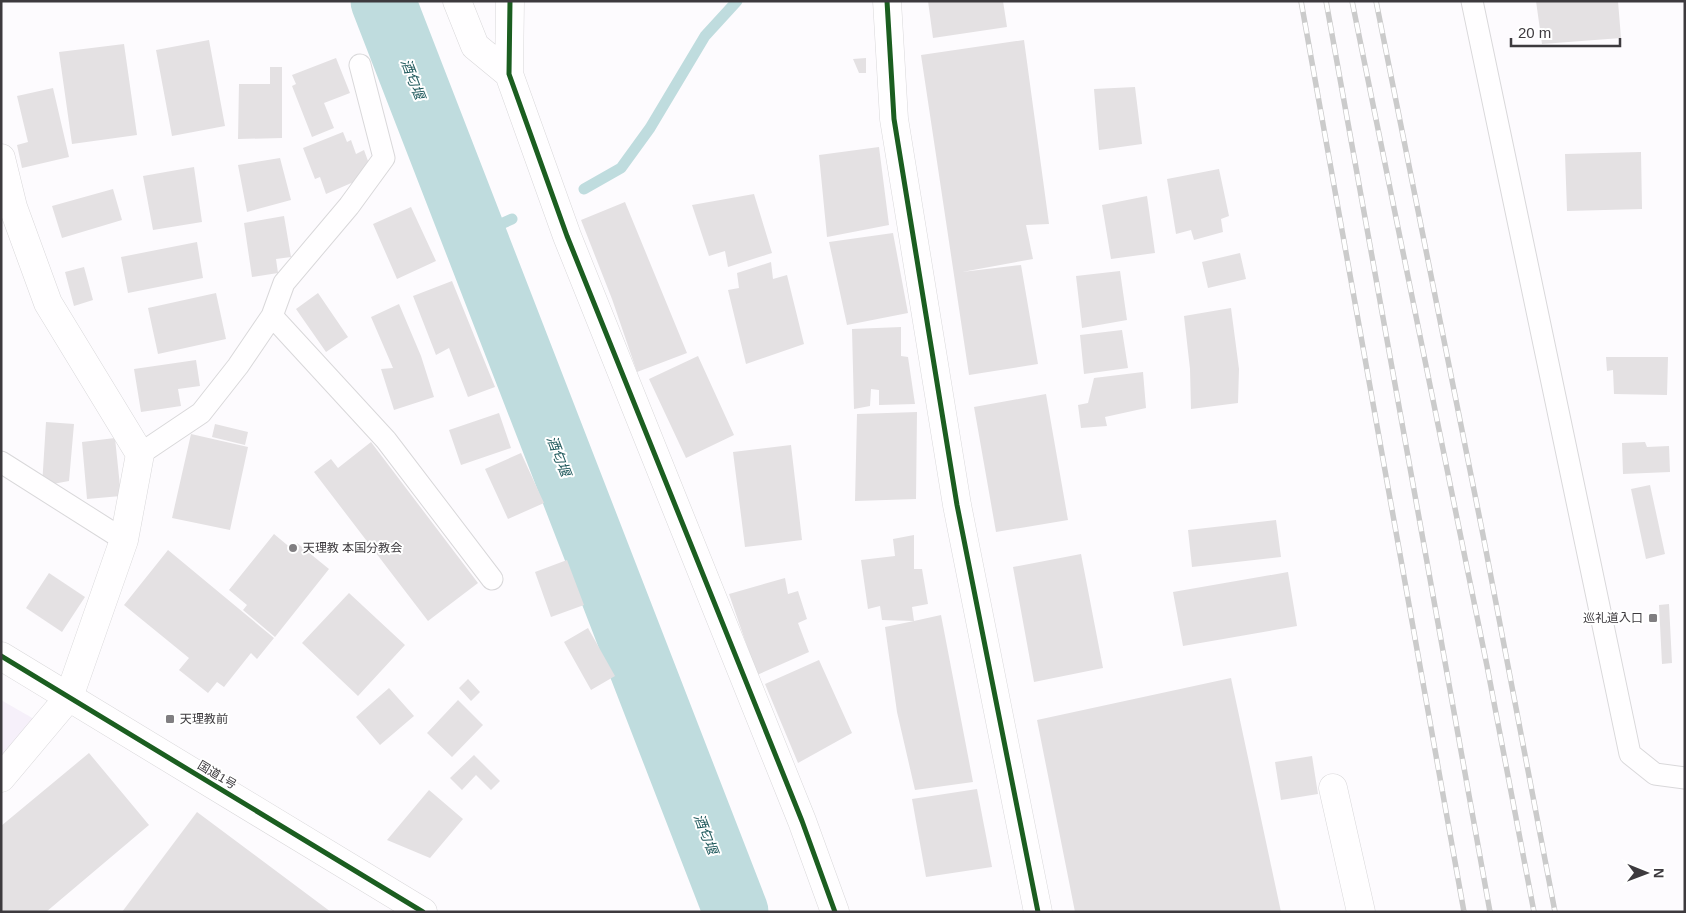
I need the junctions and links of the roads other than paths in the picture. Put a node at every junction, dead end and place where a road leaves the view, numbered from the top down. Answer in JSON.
{"nodes":[{"id":1,"x":457,"y":1,"type":"edge"},
{"id":2,"x":510,"y":1,"type":"edge"},
{"id":3,"x":887,"y":1,"type":"edge"},
{"id":4,"x":1472,"y":1,"type":"edge"},
{"id":5,"x":360,"y":65,"type":"dead end"},
{"id":6,"x":509,"y":74,"type":"junction"},
{"id":7,"x":1,"y":158,"type":"edge"},
{"id":8,"x":7,"y":206,"type":"edge"},
{"id":9,"x":272,"y":316,"type":"junction"},
{"id":10,"x":140,"y":454,"type":"junction"},
{"id":11,"x":1,"y":462,"type":"edge"},
{"id":12,"x":124,"y":540,"type":"junction"},
{"id":13,"x":492,"y":579,"type":"dead end"},
{"id":14,"x":1,"y":656,"type":"edge"},
{"id":15,"x":69,"y":697,"type":"junction"},
{"id":16,"x":1,"y":778,"type":"edge"},
{"id":17,"x":1685,"y":778,"type":"edge"},
{"id":18,"x":1334,"y":788,"type":"dead end"},
{"id":19,"x":423,"y":912,"type":"edge"},
{"id":20,"x":835,"y":912,"type":"edge"},
{"id":21,"x":1038,"y":912,"type":"edge"},
{"id":22,"x":1361,"y":912,"type":"edge"}],
"edges":[{"from":1,"to":6,"type":"main road"},
{"from":2,"to":6,"type":"main road"},
{"from":3,"to":21,"type":"main road"},
{"from":4,"to":17,"type":"lane"},
{"from":5,"to":9,"type":"lane"},
{"from":6,"to":20,"type":"main road"},
{"from":7,"to":8,"type":"main road"},
{"from":8,"to":10,"type":"main road"},
{"from":9,"to":10,"type":"lane"},
{"from":9,"to":13,"type":"lane"},
{"from":10,"to":12,"type":"main road"},
{"from":11,"to":12,"type":"lane"},
{"from":12,"to":15,"type":"main road"},
{"from":14,"to":15,"type":"main road","name":"国道1号"},
{"from":15,"to":16,"type":"main road"},
{"from":15,"to":19,"type":"main road","name":"国道1号"},
{"from":18,"to":22,"type":"main road"}]}
